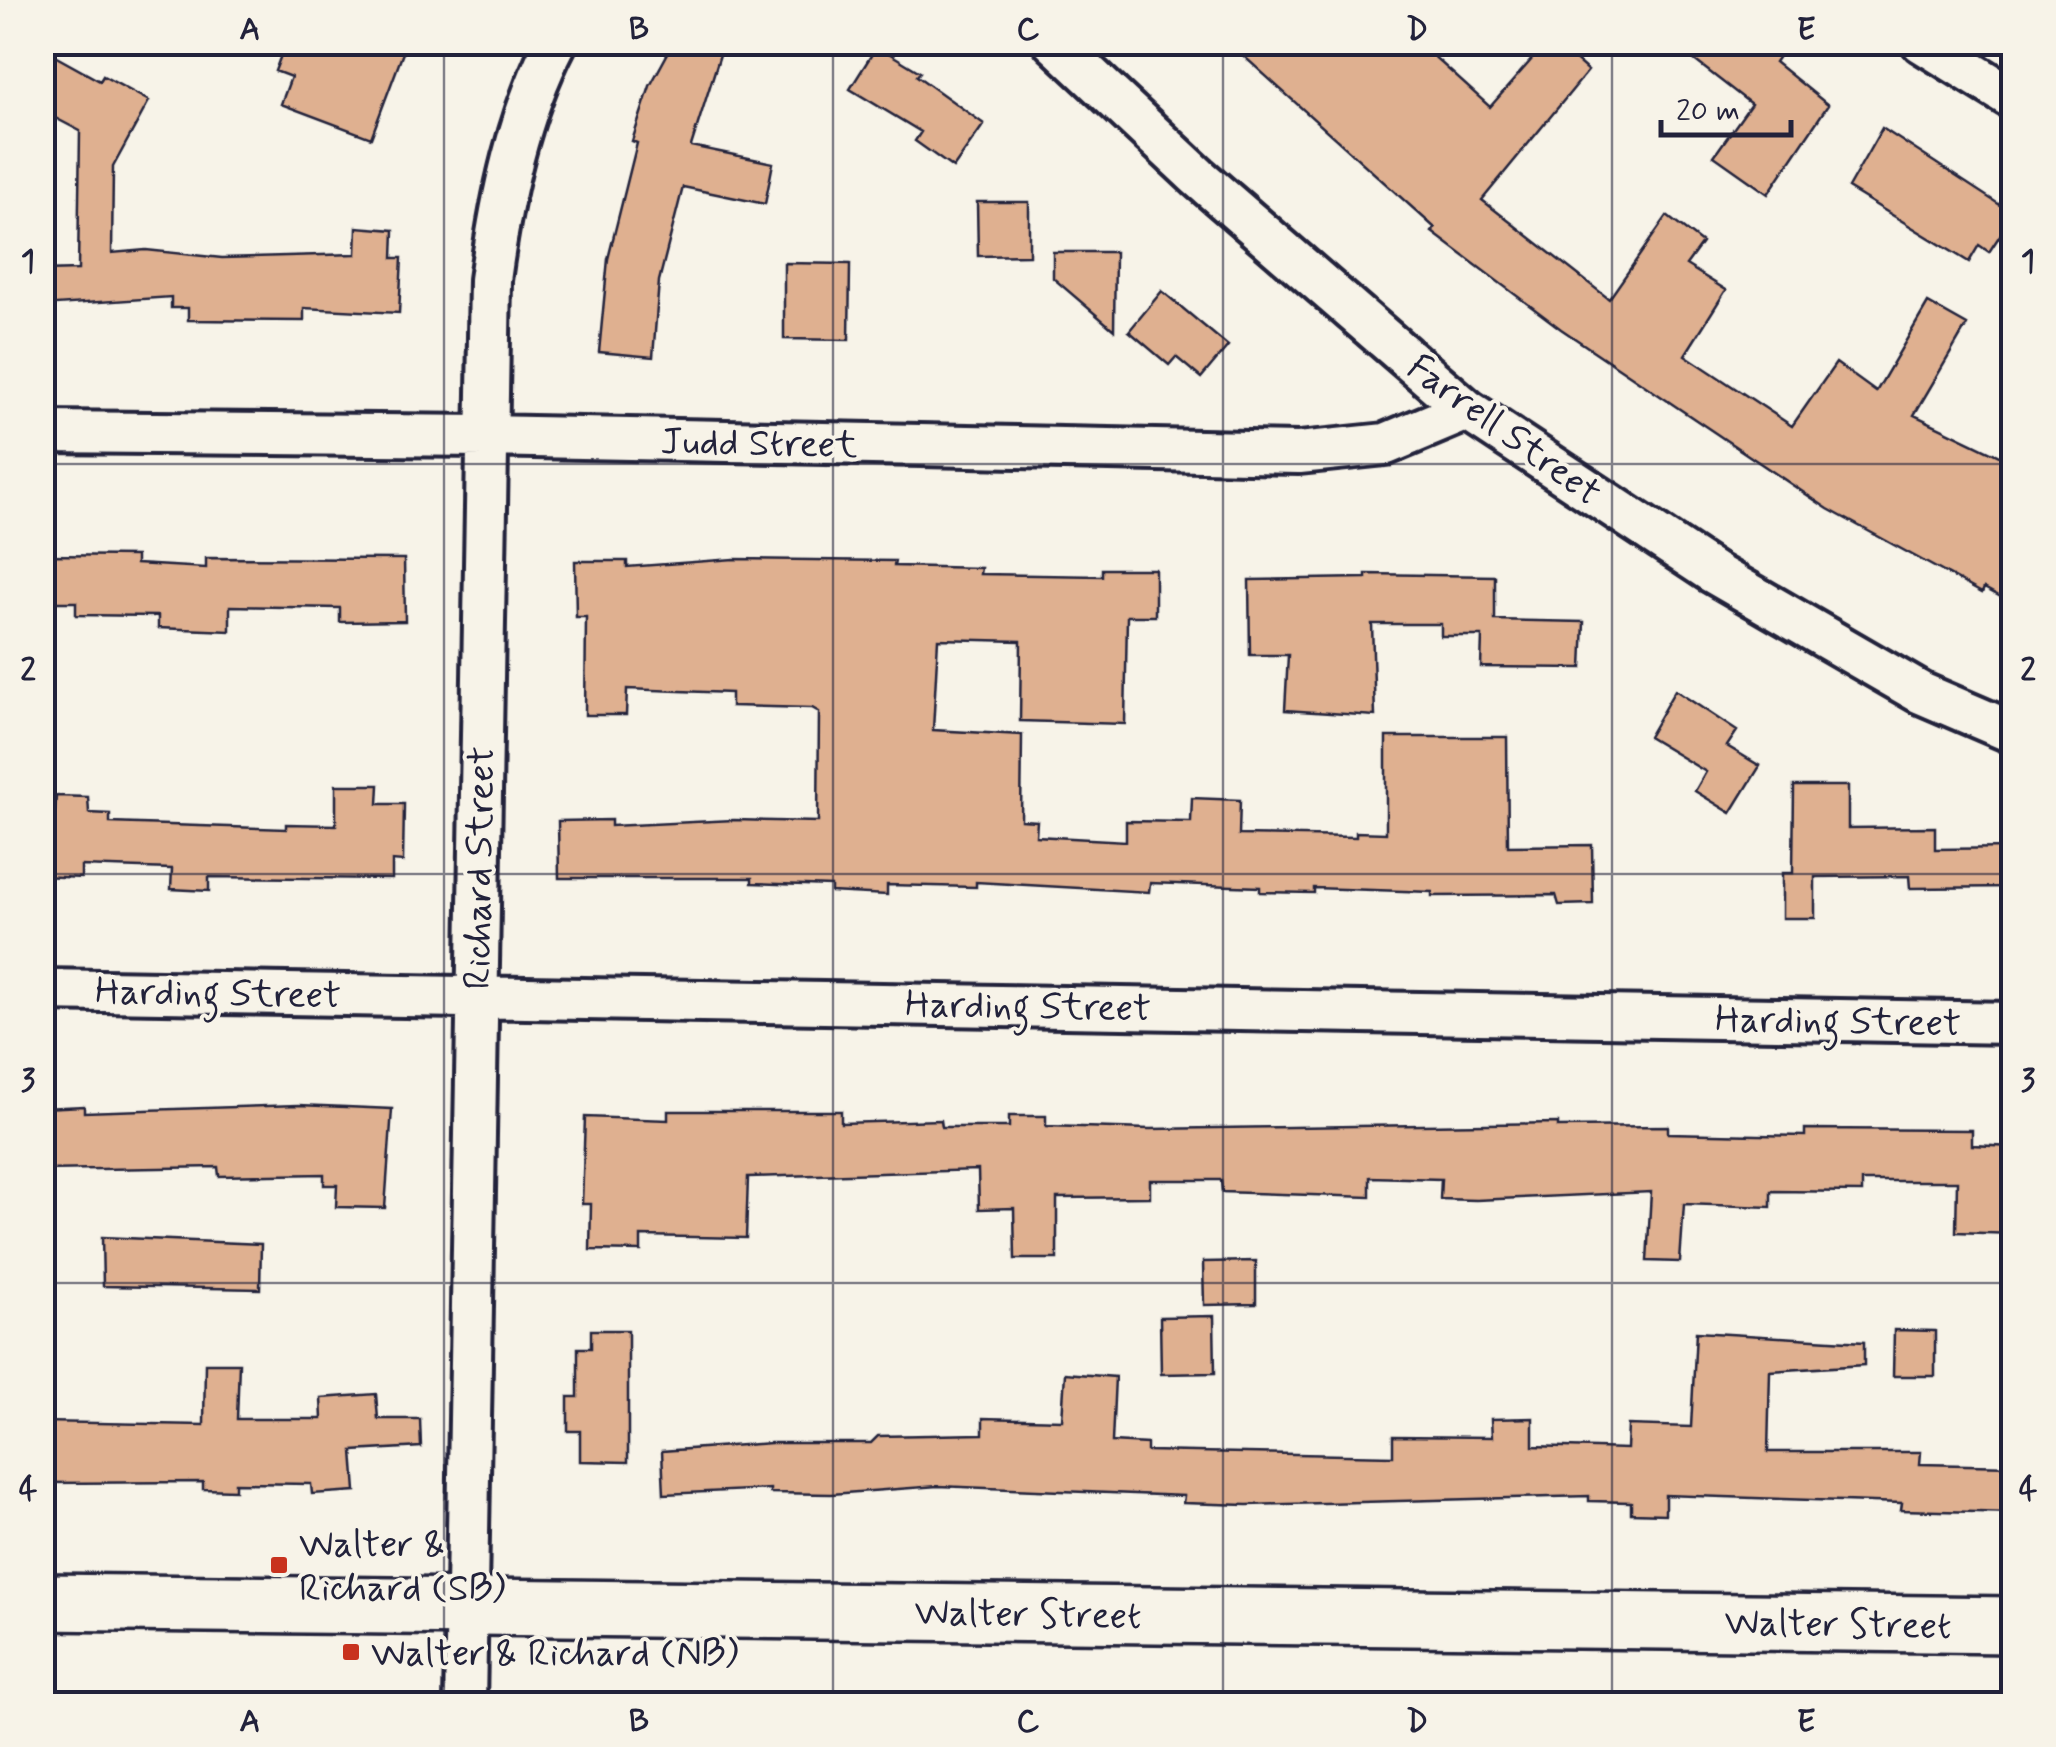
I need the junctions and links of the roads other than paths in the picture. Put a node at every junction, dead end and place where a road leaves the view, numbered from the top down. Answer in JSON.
{"nodes":[{"id":1,"x":556,"y":42,"type":"edge"},
{"id":2,"x":1054,"y":42,"type":"edge"},
{"id":3,"x":1922,"y":42,"type":"edge"},
{"id":4,"x":2014,"y":100,"type":"edge"},
{"id":5,"x":1467,"y":410,"type":"junction"},
{"id":6,"x":42,"y":432,"type":"edge"},
{"id":7,"x":485,"y":436,"type":"junction"},
{"id":8,"x":2014,"y":733,"type":"edge"},
{"id":9,"x":42,"y":990,"type":"edge"},
{"id":10,"x":476,"y":995,"type":"junction"},
{"id":11,"x":2014,"y":1023,"type":"edge"},
{"id":12,"x":42,"y":1602,"type":"edge"},
{"id":13,"x":464,"y":1606,"type":"junction"},
{"id":14,"x":2014,"y":1626,"type":"edge"},
{"id":15,"x":465,"y":1704,"type":"edge"}],
"edges":[{"from":1,"to":7,"type":"street","name":"Richard Street"},
{"from":2,"to":5,"type":"street","name":"Farrell Street"},
{"from":3,"to":4,"type":"street"},
{"from":5,"to":7,"type":"street","name":"Judd Street"},
{"from":5,"to":8,"type":"street","name":"Farrell Street"},
{"from":6,"to":7,"type":"street","name":"Judd Street"},
{"from":7,"to":10,"type":"street","name":"Richard Street"},
{"from":9,"to":10,"type":"street","name":"Harding Street"},
{"from":10,"to":11,"type":"street","name":"Harding Street"},
{"from":10,"to":13,"type":"street","name":"Richard Street"},
{"from":12,"to":13,"type":"street","name":"Walter Street"},
{"from":13,"to":14,"type":"street","name":"Walter Street"},
{"from":13,"to":15,"type":"street","name":"Richard Street"}]}
